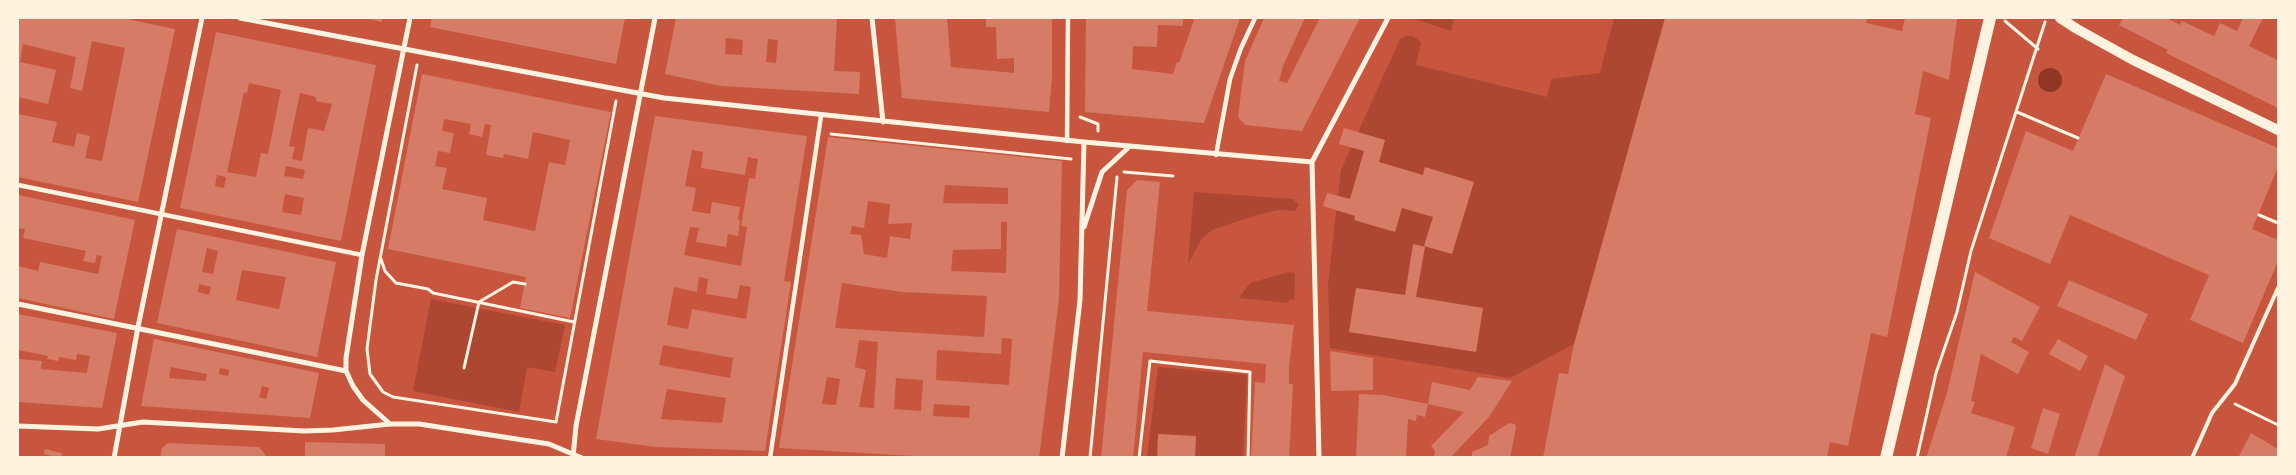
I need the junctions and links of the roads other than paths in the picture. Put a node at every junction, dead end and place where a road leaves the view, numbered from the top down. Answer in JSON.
{"nodes":[{"id":1,"x":202,"y":18,"type":"edge"},
{"id":2,"x":240,"y":18,"type":"edge"},
{"id":3,"x":410,"y":18,"type":"edge"},
{"id":4,"x":655,"y":18,"type":"edge"},
{"id":5,"x":872,"y":18,"type":"edge"},
{"id":6,"x":1068,"y":18,"type":"edge"},
{"id":7,"x":1255,"y":18,"type":"edge"},
{"id":8,"x":1388,"y":18,"type":"edge"},
{"id":9,"x":1990,"y":18,"type":"edge"},
{"id":10,"x":2060,"y":18,"type":"edge"},
{"id":11,"x":403,"y":49,"type":"junction"},
{"id":12,"x":641,"y":95,"type":"junction"},
{"id":13,"x":821,"y":116,"type":"junction"},
{"id":14,"x":882,"y":122,"type":"junction"},
{"id":15,"x":2278,"y":130,"type":"edge"},
{"id":16,"x":1067,"y":141,"type":"junction"},
{"id":17,"x":1084,"y":142,"type":"junction"},
{"id":18,"x":1129,"y":147,"type":"junction"},
{"id":19,"x":1216,"y":155,"type":"junction"},
{"id":20,"x":1312,"y":162,"type":"junction"},
{"id":21,"x":18,"y":185,"type":"edge"},
{"id":22,"x":161,"y":215,"type":"junction"},
{"id":23,"x":1082,"y":232,"type":"junction"},
{"id":24,"x":362,"y":255,"type":"junction"},
{"id":25,"x":2278,"y":288,"type":"edge"},
{"id":26,"x":18,"y":304,"type":"edge"},
{"id":27,"x":138,"y":327,"type":"junction"},
{"id":28,"x":346,"y":371,"type":"junction"},
{"id":29,"x":390,"y":424,"type":"junction"},
{"id":30,"x":18,"y":426,"type":"edge"},
{"id":31,"x":120,"y":426,"type":"junction"},
{"id":32,"x":573,"y":456,"type":"edge"},
{"id":33,"x":114,"y":458,"type":"edge"},
{"id":34,"x":582,"y":458,"type":"edge"},
{"id":35,"x":770,"y":458,"type":"edge"},
{"id":36,"x":1062,"y":458,"type":"edge"},
{"id":37,"x":1319,"y":458,"type":"edge"},
{"id":38,"x":1886,"y":458,"type":"edge"},
{"id":39,"x":2192,"y":458,"type":"edge"}],
"edges":[{"from":1,"to":22,"type":"street"},
{"from":2,"to":11,"type":"street"},
{"from":3,"to":11,"type":"street"},
{"from":4,"to":12,"type":"street"},
{"from":5,"to":14,"type":"street"},
{"from":6,"to":16,"type":"street"},
{"from":7,"to":19,"type":"street"},
{"from":8,"to":20,"type":"street"},
{"from":9,"to":38,"type":"main road"},
{"from":10,"to":15,"type":"main road"},
{"from":11,"to":12,"type":"street"},
{"from":11,"to":24,"type":"street"},
{"from":12,"to":13,"type":"street"},
{"from":12,"to":32,"type":"street"},
{"from":13,"to":14,"type":"street"},
{"from":13,"to":35,"type":"street"},
{"from":14,"to":16,"type":"street"},
{"from":16,"to":17,"type":"street"},
{"from":17,"to":18,"type":"street"},
{"from":17,"to":23,"type":"street"},
{"from":18,"to":19,"type":"street"},
{"from":18,"to":23,"type":"street"},
{"from":19,"to":20,"type":"street"},
{"from":20,"to":37,"type":"street"},
{"from":21,"to":22,"type":"street"},
{"from":22,"to":24,"type":"street"},
{"from":22,"to":27,"type":"street"},
{"from":23,"to":36,"type":"street"},
{"from":24,"to":28,"type":"street"},
{"from":25,"to":39,"type":"lane"},
{"from":26,"to":27,"type":"street"},
{"from":27,"to":28,"type":"street"},
{"from":27,"to":31,"type":"street"},
{"from":28,"to":29,"type":"street"},
{"from":29,"to":31,"type":"street"},
{"from":29,"to":32,"type":"street"},
{"from":30,"to":31,"type":"street"},
{"from":31,"to":33,"type":"street"},
{"from":32,"to":34,"type":"street"}]}
